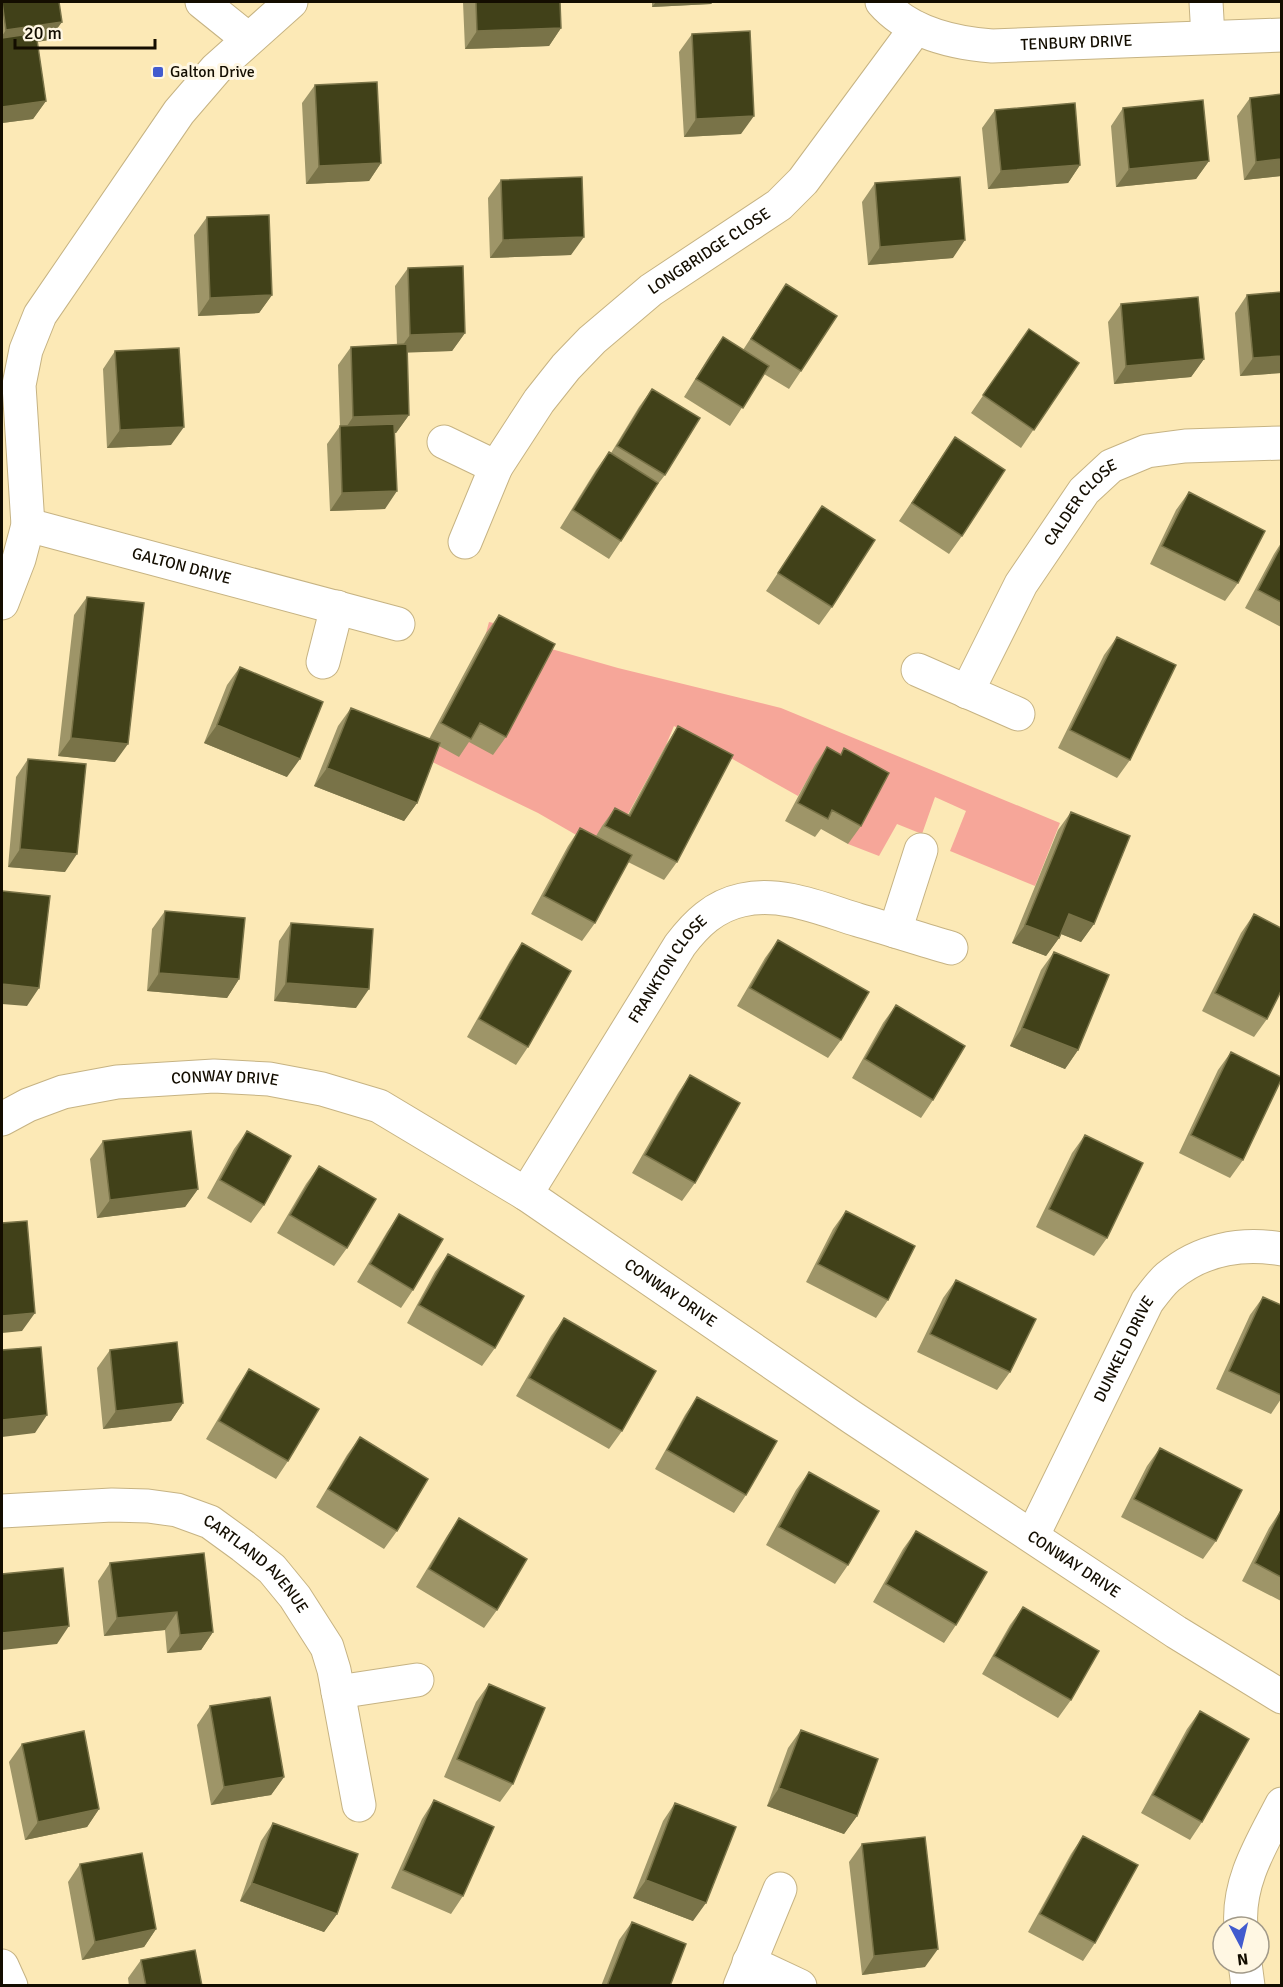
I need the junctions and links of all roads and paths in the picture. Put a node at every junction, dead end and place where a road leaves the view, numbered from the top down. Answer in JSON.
{"nodes":[{"id":1,"x":202,"y":2,"type":"edge"},
{"id":2,"x":291,"y":2,"type":"edge"},
{"id":3,"x":882,"y":2,"type":"edge"},
{"id":4,"x":1206,"y":2,"type":"edge"},
{"id":5,"x":916,"y":28,"type":"junction"},
{"id":6,"x":1281,"y":35,"type":"edge"},
{"id":7,"x":1208,"y":37,"type":"junction"},
{"id":8,"x":248,"y":39,"type":"junction"},
{"id":9,"x":444,"y":442,"type":"dead end"},
{"id":10,"x":1281,"y":443,"type":"edge"},
{"id":11,"x":496,"y":467,"type":"junction"},
{"id":12,"x":28,"y":525,"type":"junction"},
{"id":13,"x":465,"y":542,"type":"dead end"},
{"id":14,"x":2,"y":603,"type":"edge"},
{"id":15,"x":337,"y":607,"type":"junction"},
{"id":16,"x":398,"y":624,"type":"dead end"},
{"id":17,"x":323,"y":662,"type":"dead end"},
{"id":18,"x":918,"y":670,"type":"dead end"},
{"id":19,"x":967,"y":692,"type":"junction"},
{"id":20,"x":1018,"y":714,"type":"dead end"},
{"id":21,"x":921,"y":850,"type":"dead end"},
{"id":22,"x":895,"y":931,"type":"junction"},
{"id":23,"x":951,"y":948,"type":"dead end"},
{"id":24,"x":2,"y":1119,"type":"edge"},
{"id":25,"x":526,"y":1194,"type":"junction"},
{"id":26,"x":1281,"y":1249,"type":"edge"},
{"id":27,"x":2,"y":1511,"type":"edge"},
{"id":28,"x":1033,"y":1535,"type":"junction"},
{"id":29,"x":417,"y":1680,"type":"dead end"},
{"id":30,"x":338,"y":1692,"type":"junction"},
{"id":31,"x":1281,"y":1697,"type":"edge"},
{"id":32,"x":1281,"y":1804,"type":"edge"},
{"id":33,"x":359,"y":1805,"type":"dead end"},
{"id":34,"x":780,"y":1889,"type":"dead end"},
{"id":35,"x":1241,"y":1915,"type":"edge"},
{"id":36,"x":2,"y":1966,"type":"edge"},
{"id":37,"x":745,"y":1974,"type":"edge"},
{"id":38,"x":11,"y":1986,"type":"edge"},
{"id":39,"x":800,"y":1986,"type":"edge"}],
"edges":[{"from":1,"to":8,"type":"street"},
{"from":2,"to":8,"type":"street"},
{"from":3,"to":5,"type":"street","name":"TENBURY DRIVE"},
{"from":4,"to":7,"type":"street"},
{"from":5,"to":7,"type":"street","name":"TENBURY DRIVE"},
{"from":5,"to":11,"type":"street","name":"LONGBRIDGE CLOSE"},
{"from":6,"to":7,"type":"street","name":"TENBURY DRIVE"},
{"from":8,"to":12,"type":"street"},
{"from":9,"to":11,"type":"street"},
{"from":10,"to":19,"type":"street","name":"CALDER CLOSE"},
{"from":11,"to":13,"type":"street","name":"LONGBRIDGE CLOSE"},
{"from":12,"to":14,"type":"street"},
{"from":12,"to":15,"type":"street","name":"GALTON DRIVE"},
{"from":15,"to":16,"type":"street","name":"GALTON DRIVE"},
{"from":15,"to":17,"type":"street"},
{"from":18,"to":19,"type":"street"},
{"from":19,"to":20,"type":"street"},
{"from":21,"to":22,"type":"street"},
{"from":22,"to":23,"type":"street","name":"FRANKTON CLOSE"},
{"from":22,"to":25,"type":"street","name":"FRANKTON CLOSE"},
{"from":24,"to":25,"type":"street","name":"CONWAY DRIVE"},
{"from":25,"to":28,"type":"street","name":"CONWAY DRIVE"},
{"from":26,"to":28,"type":"street","name":"DUNKELD DRIVE"},
{"from":27,"to":30,"type":"street","name":"CARTLAND AVENUE"},
{"from":28,"to":31,"type":"street","name":"CONWAY DRIVE"},
{"from":29,"to":30,"type":"street"},
{"from":30,"to":33,"type":"street","name":"CARTLAND AVENUE"},
{"from":32,"to":35,"type":"street"},
{"from":34,"to":37,"type":"street"},
{"from":36,"to":38,"type":"street"},
{"from":37,"to":39,"type":"street"}]}
